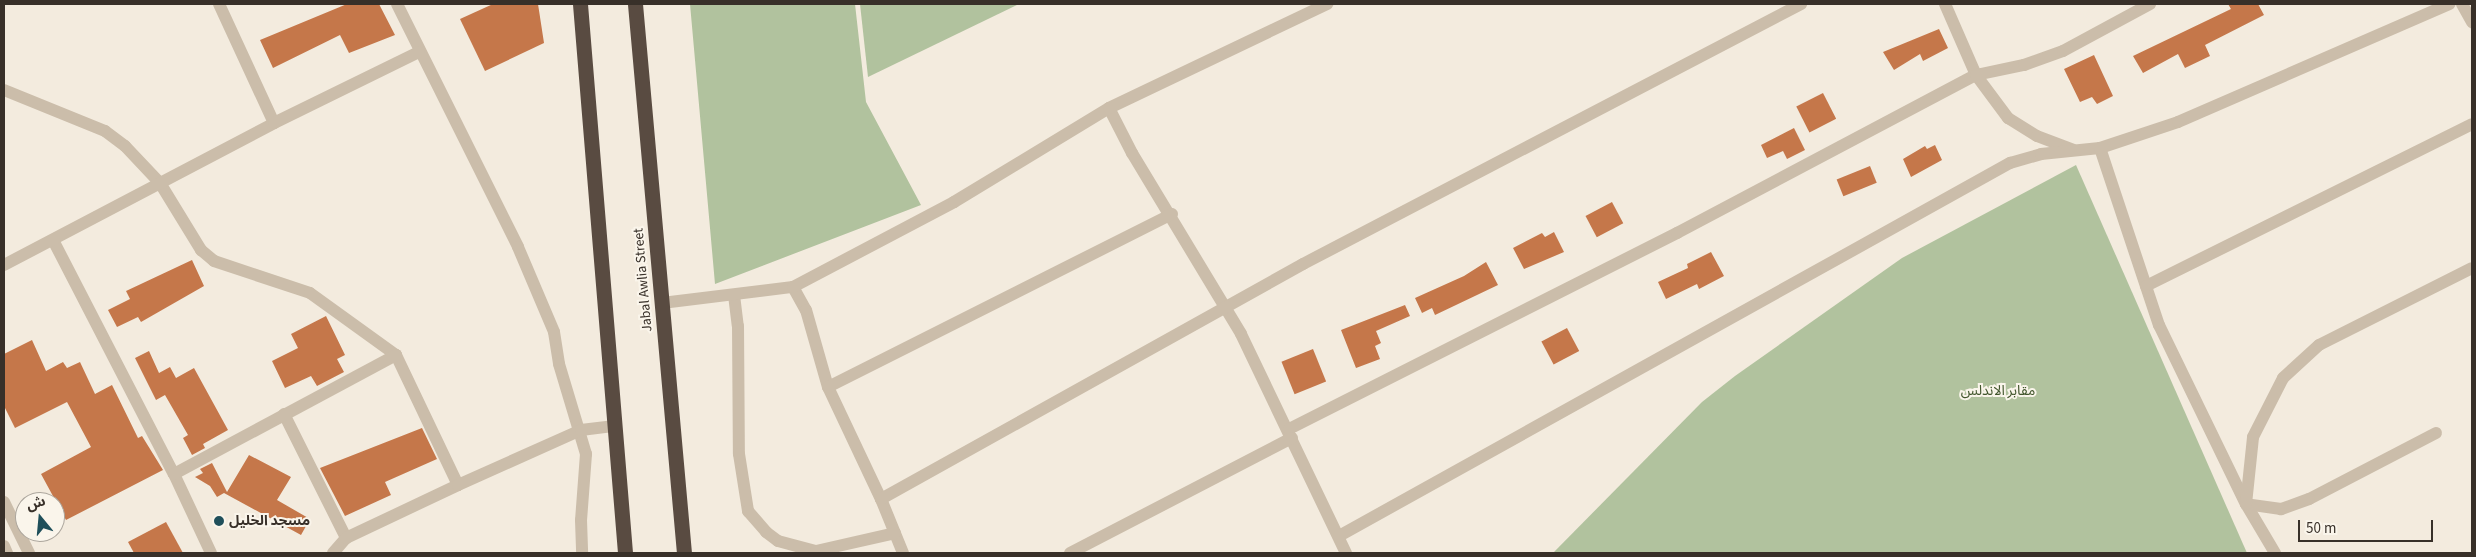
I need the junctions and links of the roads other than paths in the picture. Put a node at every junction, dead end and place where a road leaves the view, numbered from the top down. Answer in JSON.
{"nodes":[{"id":1,"x":218,"y":4,"type":"edge"},
{"id":2,"x":397,"y":4,"type":"edge"},
{"id":3,"x":580,"y":4,"type":"edge"},
{"id":4,"x":635,"y":4,"type":"edge"},
{"id":5,"x":1326,"y":4,"type":"edge"},
{"id":6,"x":1800,"y":4,"type":"edge"},
{"id":7,"x":1945,"y":4,"type":"edge"},
{"id":8,"x":2150,"y":4,"type":"edge"},
{"id":9,"x":2450,"y":4,"type":"edge"},
{"id":10,"x":2462,"y":4,"type":"edge"},
{"id":11,"x":2472,"y":22,"type":"edge"},
{"id":12,"x":419,"y":52,"type":"junction"},
{"id":13,"x":1976,"y":75,"type":"junction"},
{"id":14,"x":4,"y":90,"type":"edge"},
{"id":15,"x":1109,"y":108,"type":"junction"},
{"id":16,"x":274,"y":123,"type":"junction"},
{"id":17,"x":2472,"y":124,"type":"edge"},
{"id":18,"x":2100,"y":148,"type":"junction"},
{"id":19,"x":2076,"y":151,"type":"junction"},
{"id":20,"x":160,"y":183,"type":"junction"},
{"id":21,"x":1172,"y":214,"type":"junction"},
{"id":22,"x":53,"y":240,"type":"junction"},
{"id":23,"x":4,"y":265,"type":"edge"},
{"id":24,"x":2472,"y":268,"type":"edge"},
{"id":25,"x":2146,"y":286,"type":"junction"},
{"id":26,"x":793,"y":287,"type":"junction"},
{"id":27,"x":734,"y":294,"type":"junction"},
{"id":28,"x":662,"y":304,"type":"junction"},
{"id":29,"x":1226,"y":306,"type":"junction"},
{"id":30,"x":396,"y":355,"type":"junction"},
{"id":31,"x":828,"y":387,"type":"junction"},
{"id":32,"x":284,"y":414,"type":"junction"},
{"id":33,"x":615,"y":426,"type":"junction"},
{"id":34,"x":581,"y":430,"type":"junction"},
{"id":35,"x":2436,"y":432,"type":"dead end"},
{"id":36,"x":1291,"y":434,"type":"junction"},
{"id":37,"x":174,"y":474,"type":"junction"},
{"id":38,"x":458,"y":485,"type":"junction"},
{"id":39,"x":881,"y":499,"type":"junction"},
{"id":40,"x":4,"y":502,"type":"edge"},
{"id":41,"x":2246,"y":504,"type":"junction"},
{"id":42,"x":895,"y":533,"type":"junction"},
{"id":43,"x":1339,"y":536,"type":"junction"},
{"id":44,"x":346,"y":538,"type":"junction"},
{"id":45,"x":4,"y":546,"type":"edge"},
{"id":46,"x":7,"y":553,"type":"edge"},
{"id":47,"x":29,"y":553,"type":"edge"},
{"id":48,"x":211,"y":553,"type":"edge"},
{"id":49,"x":333,"y":553,"type":"edge"},
{"id":50,"x":582,"y":553,"type":"edge"},
{"id":51,"x":625,"y":553,"type":"edge"},
{"id":52,"x":684,"y":553,"type":"edge"},
{"id":53,"x":902,"y":553,"type":"edge"},
{"id":54,"x":1070,"y":553,"type":"edge"},
{"id":55,"x":1346,"y":553,"type":"edge"},
{"id":56,"x":2275,"y":553,"type":"edge"}],
"edges":[{"from":1,"to":16,"type":"street"},
{"from":2,"to":12,"type":"street"},
{"from":3,"to":33,"type":"highway"},
{"from":4,"to":28,"type":"highway","name":"Jabal Awlia Street"},
{"from":5,"to":15,"type":"street"},
{"from":6,"to":29,"type":"street"},
{"from":7,"to":13,"type":"street"},
{"from":8,"to":13,"type":"street"},
{"from":9,"to":18,"type":"street"},
{"from":10,"to":11,"type":"street"},
{"from":12,"to":16,"type":"street"},
{"from":12,"to":34,"type":"street"},
{"from":13,"to":19,"type":"street"},
{"from":13,"to":36,"type":"street"},
{"from":14,"to":20,"type":"street"},
{"from":15,"to":21,"type":"street"},
{"from":15,"to":26,"type":"street"},
{"from":16,"to":20,"type":"street"},
{"from":17,"to":25,"type":"street"},
{"from":18,"to":19,"type":"street"},
{"from":18,"to":25,"type":"street"},
{"from":19,"to":43,"type":"street"},
{"from":20,"to":22,"type":"street"},
{"from":20,"to":30,"type":"street"},
{"from":21,"to":29,"type":"street"},
{"from":21,"to":31,"type":"street"},
{"from":22,"to":23,"type":"street"},
{"from":22,"to":37,"type":"street"},
{"from":24,"to":41,"type":"street"},
{"from":25,"to":41,"type":"street"},
{"from":26,"to":27,"type":"street"},
{"from":26,"to":31,"type":"street"},
{"from":27,"to":28,"type":"street"},
{"from":27,"to":42,"type":"street"},
{"from":28,"to":52,"type":"highway","name":"Jabal Awlia Street"},
{"from":29,"to":36,"type":"street"},
{"from":29,"to":39,"type":"street"},
{"from":30,"to":32,"type":"street"},
{"from":30,"to":38,"type":"street"},
{"from":31,"to":39,"type":"street"},
{"from":32,"to":37,"type":"street"},
{"from":32,"to":44,"type":"street"},
{"from":33,"to":34,"type":"street"},
{"from":33,"to":51,"type":"highway"},
{"from":34,"to":38,"type":"street"},
{"from":34,"to":50,"type":"street"},
{"from":35,"to":41,"type":"street"},
{"from":36,"to":43,"type":"street"},
{"from":36,"to":54,"type":"street"},
{"from":37,"to":48,"type":"street"},
{"from":38,"to":44,"type":"street"},
{"from":39,"to":42,"type":"street"},
{"from":40,"to":47,"type":"street"},
{"from":41,"to":56,"type":"street"},
{"from":42,"to":53,"type":"street"},
{"from":43,"to":55,"type":"street"},
{"from":44,"to":49,"type":"street"},
{"from":45,"to":46,"type":"street"}]}
